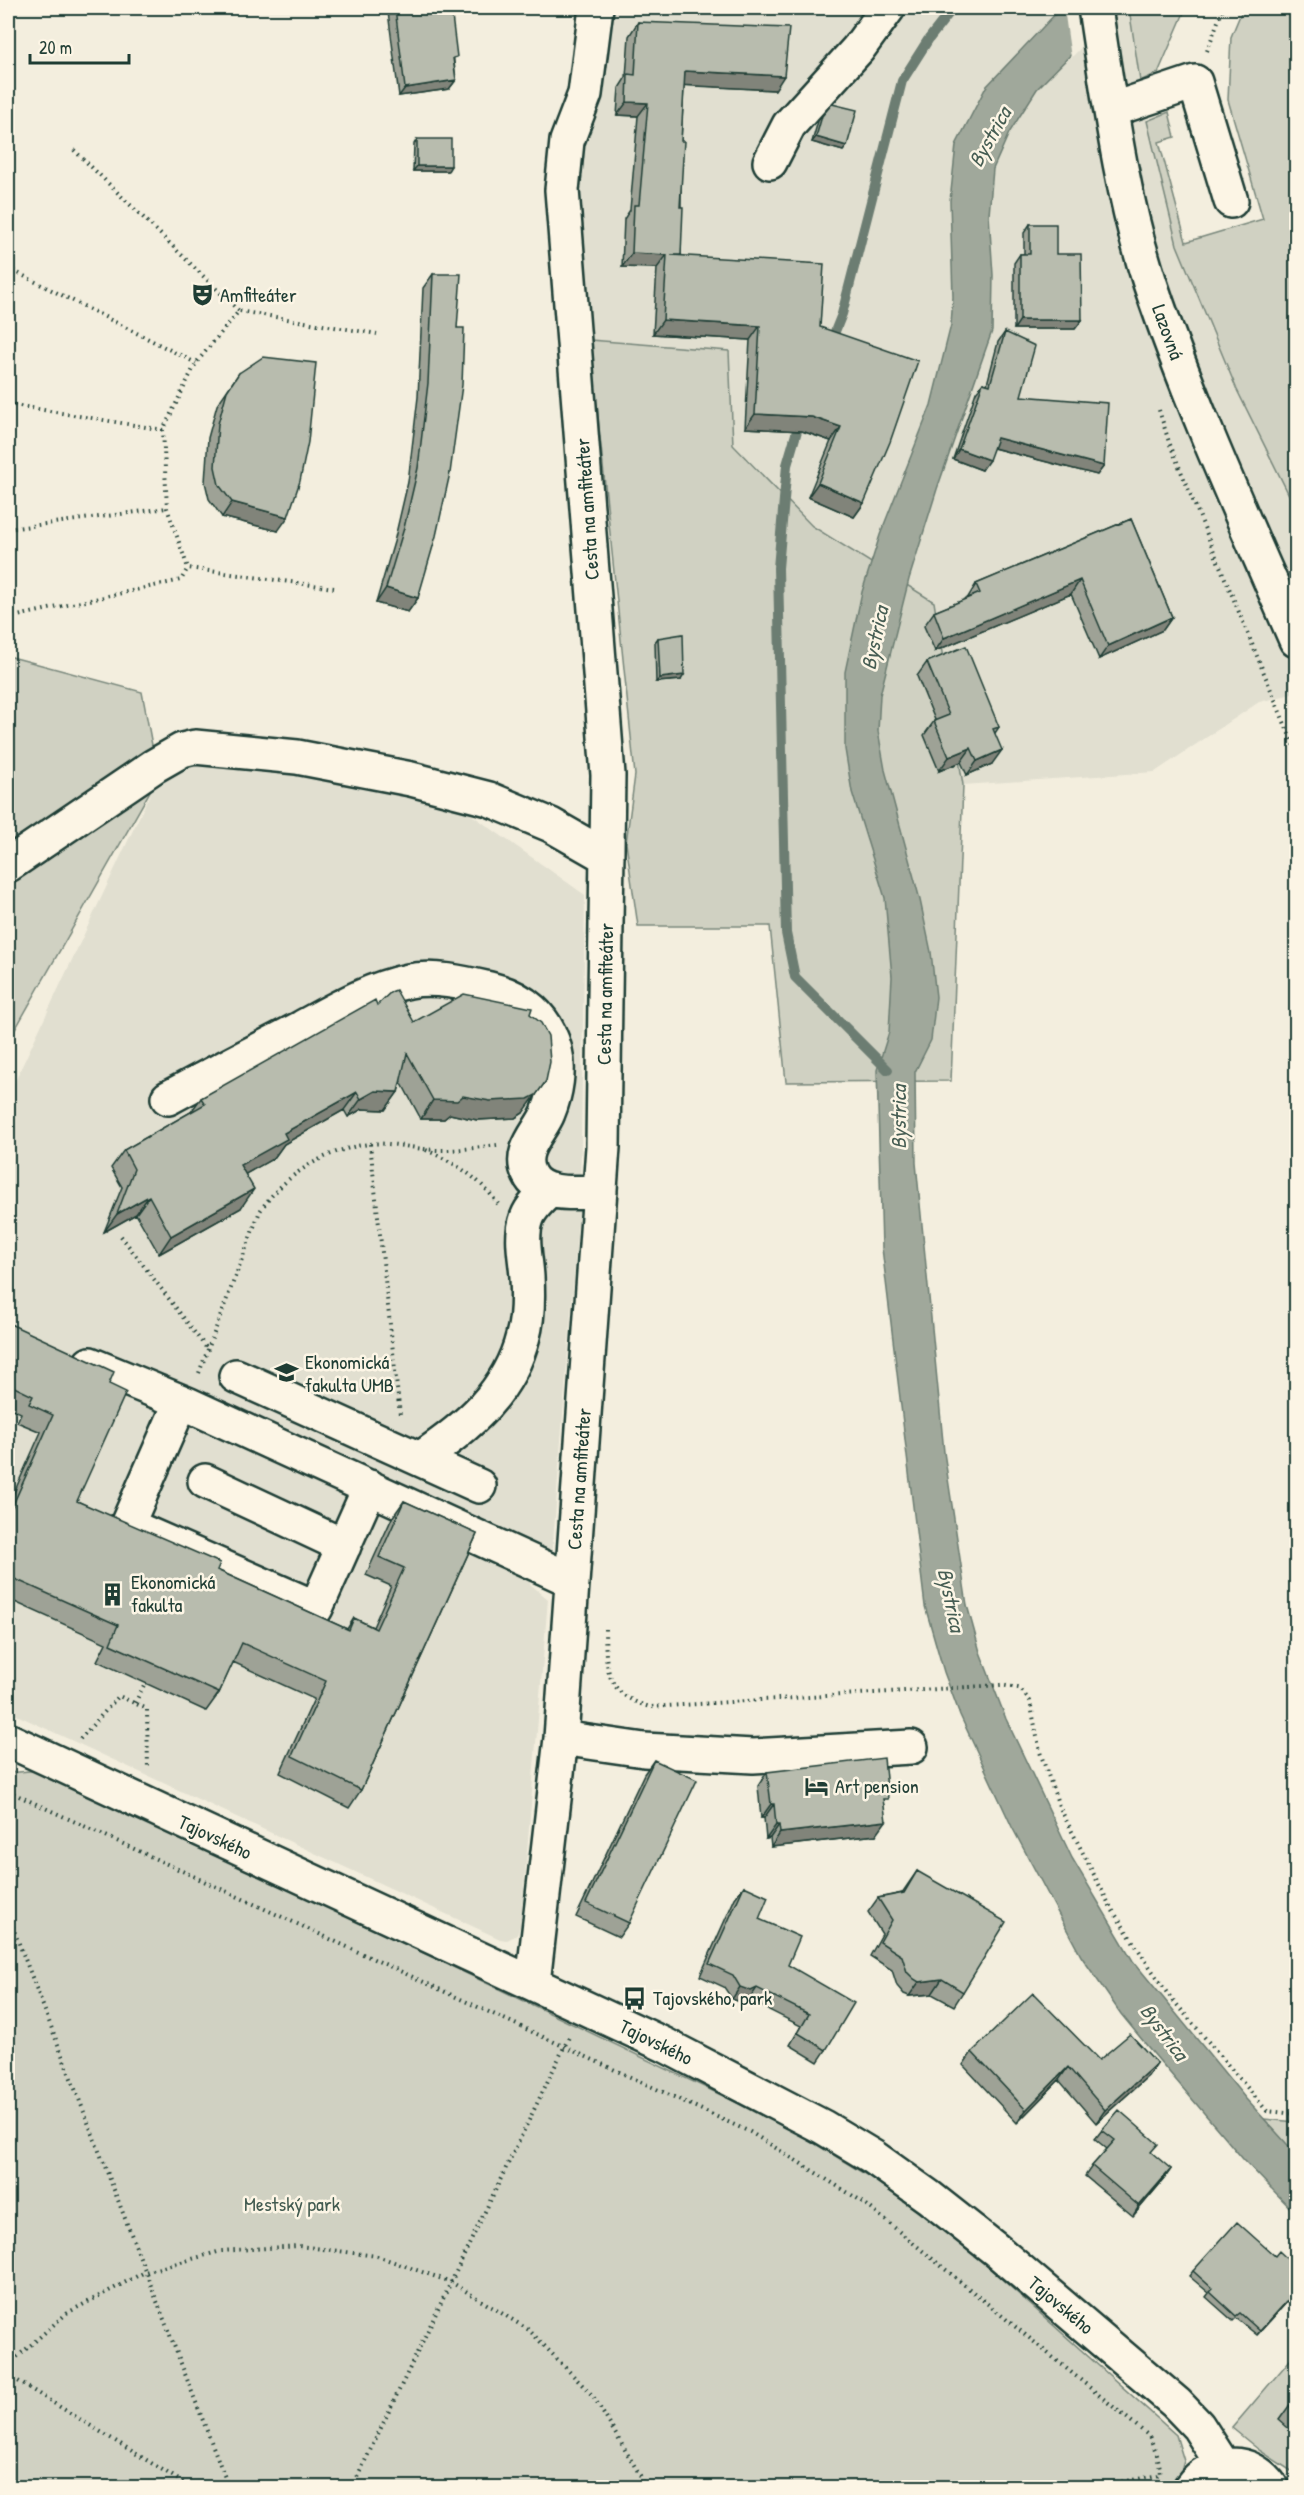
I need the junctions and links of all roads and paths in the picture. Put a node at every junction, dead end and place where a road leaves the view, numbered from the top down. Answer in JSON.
{"nodes":[{"id":1,"x":596,"y":8,"type":"edge"},
{"id":2,"x":888,"y":8,"type":"edge"},
{"id":3,"x":1095,"y":8,"type":"edge"},
{"id":4,"x":1223,"y":8,"type":"edge"},
{"id":5,"x":1195,"y":82,"type":"junction"},
{"id":6,"x":1111,"y":110,"type":"junction"},
{"id":7,"x":74,"y":150,"type":"dead end"},
{"id":8,"x":770,"y":162,"type":"dead end"},
{"id":9,"x":1232,"y":201,"type":"dead end"},
{"id":10,"x":8,"y":268,"type":"edge"},
{"id":11,"x":239,"y":311,"type":"junction"},
{"id":12,"x":378,"y":334,"type":"dead end"},
{"id":13,"x":196,"y":363,"type":"junction"},
{"id":14,"x":8,"y":404,"type":"edge"},
{"id":15,"x":163,"y":430,"type":"junction"},
{"id":16,"x":167,"y":508,"type":"junction"},
{"id":17,"x":8,"y":529,"type":"edge"},
{"id":18,"x":188,"y":568,"type":"junction"},
{"id":19,"x":1222,"y":570,"type":"dead end"},
{"id":20,"x":334,"y":588,"type":"dead end"},
{"id":21,"x":8,"y":618,"type":"edge"},
{"id":22,"x":1296,"y":640,"type":"edge"},
{"id":23,"x":1296,"y":751,"type":"edge"},
{"id":24,"x":607,"y":857,"type":"junction"},
{"id":25,"x":8,"y":865,"type":"edge"},
{"id":26,"x":168,"y":1098,"type":"dead end"},
{"id":27,"x":536,"y":1130,"type":"junction"},
{"id":28,"x":370,"y":1144,"type":"junction"},
{"id":29,"x":424,"y":1149,"type":"junction"},
{"id":30,"x":550,"y":1191,"type":"junction"},
{"id":31,"x":600,"y":1192,"type":"junction"},
{"id":32,"x":121,"y":1236,"type":"edge"},
{"id":33,"x":523,"y":1252,"type":"junction"},
{"id":34,"x":208,"y":1350,"type":"junction"},
{"id":35,"x":90,"y":1364,"type":"edge"},
{"id":36,"x":236,"y":1376,"type":"joint"},
{"id":37,"x":184,"y":1403,"type":"junction"},
{"id":38,"x":412,"y":1456,"type":"junction"},
{"id":39,"x":205,"y":1481,"type":"dead end"},
{"id":40,"x":479,"y":1486,"type":"dead end"},
{"id":41,"x":370,"y":1488,"type":"junction"},
{"id":42,"x":344,"y":1546,"type":"junction"},
{"id":43,"x":571,"y":1580,"type":"junction"},
{"id":44,"x":605,"y":1619,"type":"dead end"},
{"id":45,"x":145,"y":1683,"type":"edge"},
{"id":46,"x":135,"y":1703,"type":"junction"},
{"id":47,"x":561,"y":1738,"type":"junction"},
{"id":48,"x":9,"y":1744,"type":"edge"},
{"id":49,"x":911,"y":1747,"type":"dead end"},
{"id":50,"x":72,"y":1748,"type":"dead end"},
{"id":51,"x":148,"y":1772,"type":"dead end"},
{"id":52,"x":8,"y":1791,"type":"edge"},
{"id":53,"x":8,"y":1915,"type":"edge"},
{"id":54,"x":533,"y":1983,"type":"junction"},
{"id":55,"x":572,"y":2030,"type":"dead end"},
{"id":56,"x":564,"y":2047,"type":"junction"},
{"id":57,"x":1296,"y":2114,"type":"edge"},
{"id":58,"x":146,"y":2272,"type":"junction"},
{"id":59,"x":451,"y":2282,"type":"junction"},
{"id":60,"x":8,"y":2365,"type":"edge"},
{"id":61,"x":8,"y":2375,"type":"edge"},
{"id":62,"x":1223,"y":2465,"type":"junction"},
{"id":63,"x":192,"y":2487,"type":"edge"},
{"id":64,"x":229,"y":2487,"type":"edge"},
{"id":65,"x":352,"y":2487,"type":"edge"},
{"id":66,"x":644,"y":2487,"type":"edge"},
{"id":67,"x":1086,"y":2487,"type":"edge"},
{"id":68,"x":1190,"y":2487,"type":"edge"},
{"id":69,"x":1272,"y":2487,"type":"edge"}],
"edges":[{"from":1,"to":24,"type":"street","name":"Cesta na amfiteáter"},
{"from":2,"to":8,"type":"street"},
{"from":3,"to":6,"type":"street","name":"Lazovná"},
{"from":4,"to":5,"type":"path"},
{"from":5,"to":6,"type":"street"},
{"from":5,"to":9,"type":"street"},
{"from":6,"to":22,"type":"street","name":"Lazovná"},
{"from":7,"to":11,"type":"path"},
{"from":10,"to":13,"type":"path"},
{"from":11,"to":12,"type":"path"},
{"from":11,"to":13,"type":"path"},
{"from":13,"to":15,"type":"path"},
{"from":14,"to":15,"type":"path"},
{"from":15,"to":16,"type":"path"},
{"from":16,"to":17,"type":"path"},
{"from":16,"to":18,"type":"path"},
{"from":18,"to":20,"type":"path"},
{"from":18,"to":21,"type":"path"},
{"from":19,"to":23,"type":"path"},
{"from":24,"to":25,"type":"street"},
{"from":24,"to":31,"type":"street","name":"Cesta na amfiteáter"},
{"from":26,"to":27,"type":"street"},
{"from":27,"to":29,"type":"path"},
{"from":27,"to":30,"type":"street"},
{"from":28,"to":29,"type":"path"},
{"from":28,"to":34,"type":"path"},
{"from":28,"to":38,"type":"path"},
{"from":29,"to":33,"type":"path"},
{"from":30,"to":31,"type":"street"},
{"from":30,"to":33,"type":"street"},
{"from":31,"to":43,"type":"street","name":"Cesta na amfiteáter"},
{"from":32,"to":34,"type":"path"},
{"from":33,"to":38,"type":"street"},
{"from":34,"to":36,"type":"path"},
{"from":34,"to":37,"type":"path"},
{"from":35,"to":37,"type":"street"},
{"from":36,"to":38,"type":"street"},
{"from":37,"to":41,"type":"street"},
{"from":37,"to":42,"type":"street"},
{"from":38,"to":40,"type":"street"},
{"from":39,"to":42,"type":"street"},
{"from":41,"to":42,"type":"street"},
{"from":41,"to":43,"type":"street"},
{"from":43,"to":47,"type":"street","name":"Cesta na amfiteáter"},
{"from":44,"to":57,"type":"path"},
{"from":45,"to":46,"type":"path"},
{"from":46,"to":50,"type":"path"},
{"from":46,"to":51,"type":"path"},
{"from":47,"to":49,"type":"street"},
{"from":47,"to":54,"type":"street","name":"Cesta na amfiteáter"},
{"from":48,"to":54,"type":"street","name":"Tajovského"},
{"from":52,"to":56,"type":"path"},
{"from":53,"to":58,"type":"path"},
{"from":54,"to":62,"type":"street","name":"Tajovského"},
{"from":55,"to":56,"type":"path"},
{"from":56,"to":59,"type":"path"},
{"from":56,"to":67,"type":"path"},
{"from":58,"to":59,"type":"path"},
{"from":58,"to":60,"type":"path"},
{"from":58,"to":64,"type":"path"},
{"from":59,"to":65,"type":"path"},
{"from":59,"to":66,"type":"path"},
{"from":61,"to":63,"type":"path"},
{"from":62,"to":68,"type":"street"},
{"from":62,"to":69,"type":"street"}]}
